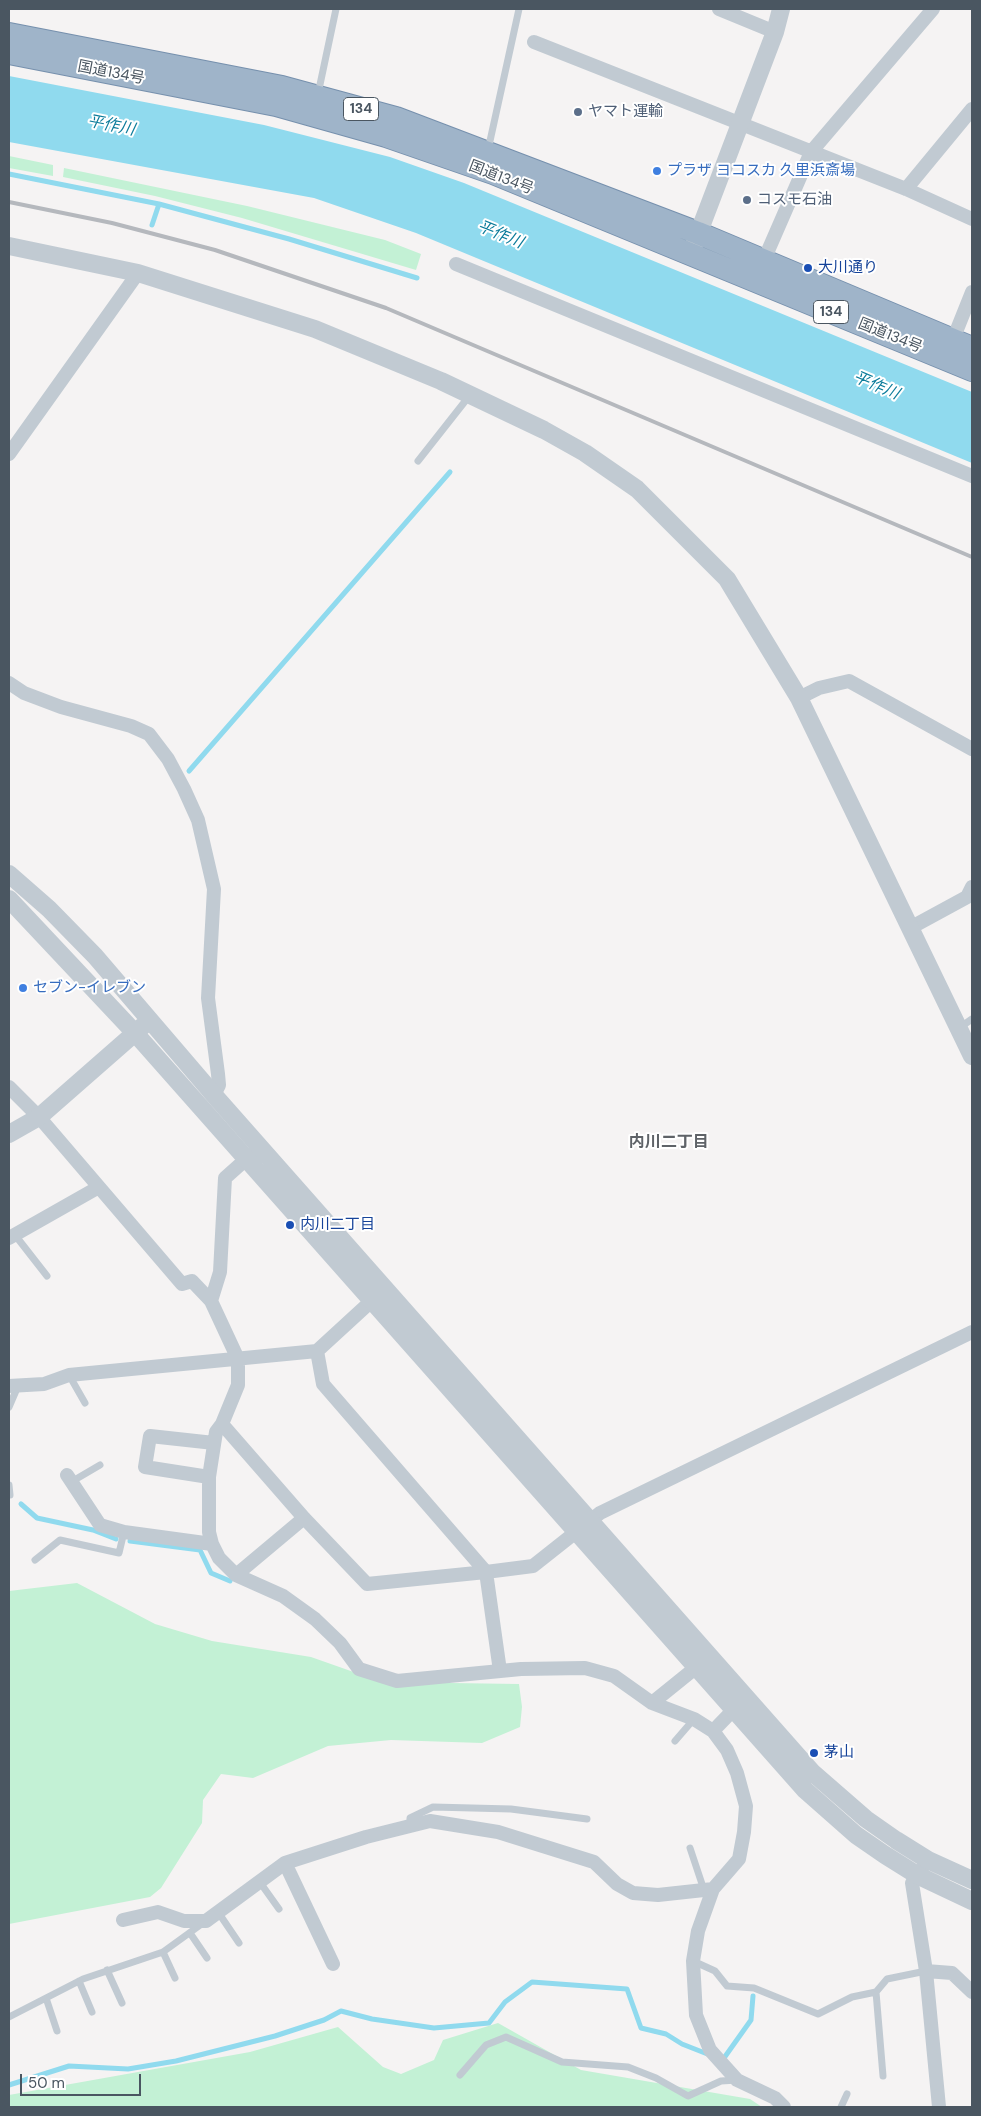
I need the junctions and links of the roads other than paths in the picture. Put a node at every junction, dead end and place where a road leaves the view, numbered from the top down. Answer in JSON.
{"nodes":[{"id":1,"x":336,"y":9,"type":"edge"},
{"id":2,"x":519,"y":9,"type":"edge"},
{"id":3,"x":719,"y":9,"type":"edge"},
{"id":4,"x":782,"y":9,"type":"edge"},
{"id":5,"x":933,"y":9,"type":"edge"},
{"id":6,"x":775,"y":32,"type":"junction"},
{"id":7,"x":9,"y":34,"type":"edge"},
{"id":8,"x":534,"y":42,"type":"dead end"},
{"id":9,"x":9,"y":53,"type":"edge"},
{"id":10,"x":318,"y":97,"type":"junction"},
{"id":11,"x":972,"y":109,"type":"edge"},
{"id":12,"x":738,"y":124,"type":"junction"},
{"id":13,"x":811,"y":152,"type":"junction"},
{"id":14,"x":484,"y":160,"type":"junction"},
{"id":15,"x":906,"y":189,"type":"junction"},
{"id":16,"x":972,"y":219,"type":"edge"},
{"id":17,"x":698,"y":233,"type":"junction"},
{"id":18,"x":9,"y":246,"type":"edge"},
{"id":19,"x":690,"y":255,"type":"junction"},
{"id":20,"x":764,"y":260,"type":"junction"},
{"id":21,"x":456,"y":264,"type":"dead end"},
{"id":22,"x":138,"y":273,"type":"junction"},
{"id":23,"x":972,"y":292,"type":"edge"},
{"id":24,"x":957,"y":349,"type":"edge"},
{"id":25,"x":972,"y":370,"type":"edge"},
{"id":26,"x":470,"y":395,"type":"junction"},
{"id":27,"x":9,"y":454,"type":"edge"},
{"id":28,"x":418,"y":461,"type":"dead end"},
{"id":29,"x":972,"y":476,"type":"edge"},
{"id":30,"x":9,"y":683,"type":"edge"},
{"id":31,"x":799,"y":698,"type":"junction"},
{"id":32,"x":972,"y":749,"type":"edge"},
{"id":33,"x":9,"y":874,"type":"edge"},
{"id":34,"x":972,"y":887,"type":"edge"},
{"id":35,"x":9,"y":899,"type":"edge"},
{"id":36,"x":910,"y":928,"type":"junction"},
{"id":37,"x":150,"y":1020,"type":"junction"},
{"id":38,"x":966,"y":1024,"type":"edge"},
{"id":39,"x":135,"y":1033,"type":"junction"},
{"id":40,"x":972,"y":1056,"type":"edge"},
{"id":41,"x":9,"y":1087,"type":"edge"},
{"id":42,"x":214,"y":1094,"type":"junction"},
{"id":43,"x":39,"y":1117,"type":"junction"},
{"id":44,"x":9,"y":1134,"type":"edge"},
{"id":45,"x":261,"y":1146,"type":"junction"},
{"id":46,"x":246,"y":1159,"type":"junction"},
{"id":47,"x":100,"y":1187,"type":"junction"},
{"id":48,"x":12,"y":1237,"type":"edge"},
{"id":49,"x":47,"y":1276,"type":"dead end"},
{"id":50,"x":385,"y":1288,"type":"junction"},
{"id":51,"x":372,"y":1300,"type":"junction"},
{"id":52,"x":211,"y":1301,"type":"junction"},
{"id":53,"x":972,"y":1332,"type":"edge"},
{"id":54,"x":317,"y":1350,"type":"junction"},
{"id":55,"x":238,"y":1359,"type":"junction"},
{"id":56,"x":69,"y":1375,"type":"junction"},
{"id":57,"x":13,"y":1386,"type":"edge"},
{"id":58,"x":85,"y":1403,"type":"dead end"},
{"id":59,"x":9,"y":1406,"type":"edge"},
{"id":60,"x":222,"y":1424,"type":"junction"},
{"id":61,"x":214,"y":1443,"type":"junction"},
{"id":62,"x":100,"y":1464,"type":"dead end"},
{"id":63,"x":209,"y":1477,"type":"junction"},
{"id":64,"x":69,"y":1478,"type":"joint"},
{"id":65,"x":9,"y":1484,"type":"edge"},
{"id":66,"x":10,"y":1495,"type":"edge"},
{"id":67,"x":304,"y":1518,"type":"junction"},
{"id":68,"x":591,"y":1520,"type":"junction"},
{"id":69,"x":124,"y":1532,"type":"junction"},
{"id":70,"x":576,"y":1532,"type":"junction"},
{"id":71,"x":212,"y":1544,"type":"junction"},
{"id":72,"x":35,"y":1560,"type":"dead end"},
{"id":73,"x":486,"y":1572,"type":"junction"},
{"id":74,"x":236,"y":1575,"type":"junction"},
{"id":75,"x":711,"y":1656,"type":"junction"},
{"id":76,"x":696,"y":1668,"type":"junction"},
{"id":77,"x":500,"y":1671,"type":"junction"},
{"id":78,"x":746,"y":1696,"type":"junction"},
{"id":79,"x":652,"y":1703,"type":"junction"},
{"id":80,"x":734,"y":1710,"type":"junction"},
{"id":81,"x":694,"y":1719,"type":"junction"},
{"id":82,"x":713,"y":1731,"type":"junction"},
{"id":83,"x":675,"y":1741,"type":"dead end"},
{"id":84,"x":587,"y":1819,"type":"dead end"},
{"id":85,"x":410,"y":1826,"type":"junction"},
{"id":86,"x":690,"y":1848,"type":"dead end"},
{"id":87,"x":928,"y":1860,"type":"junction"},
{"id":88,"x":285,"y":1863,"type":"junction"},
{"id":89,"x":917,"y":1875,"type":"junction"},
{"id":90,"x":972,"y":1880,"type":"edge"},
{"id":91,"x":259,"y":1881,"type":"junction"},
{"id":92,"x":709,"y":1889,"type":"junction"},
{"id":93,"x":972,"y":1901,"type":"edge"},
{"id":94,"x":279,"y":1909,"type":"dead end"},
{"id":95,"x":218,"y":1912,"type":"junction"},
{"id":96,"x":123,"y":1920,"type":"dead end"},
{"id":97,"x":206,"y":1921,"type":"junction"},
{"id":98,"x":190,"y":1933,"type":"junction"},
{"id":99,"x":239,"y":1943,"type":"dead end"},
{"id":100,"x":163,"y":1952,"type":"junction"},
{"id":101,"x":207,"y":1958,"type":"dead end"},
{"id":102,"x":693,"y":1961,"type":"junction"},
{"id":103,"x":333,"y":1964,"type":"dead end"},
{"id":104,"x":107,"y":1970,"type":"junction"},
{"id":105,"x":926,"y":1971,"type":"junction"},
{"id":106,"x":175,"y":1978,"type":"dead end"},
{"id":107,"x":79,"y":1981,"type":"junction"},
{"id":108,"x":876,"y":1992,"type":"junction"},
{"id":109,"x":972,"y":1992,"type":"edge"},
{"id":110,"x":46,"y":1998,"type":"junction"},
{"id":111,"x":122,"y":2003,"type":"dead end"},
{"id":112,"x":92,"y":2012,"type":"dead end"},
{"id":113,"x":9,"y":2017,"type":"edge"},
{"id":114,"x":57,"y":2031,"type":"dead end"},
{"id":115,"x":460,"y":2075,"type":"dead end"},
{"id":116,"x":883,"y":2076,"type":"dead end"},
{"id":117,"x":737,"y":2080,"type":"junction"},
{"id":118,"x":847,"y":2094,"type":"dead end"},
{"id":119,"x":784,"y":2107,"type":"edge"},
{"id":120,"x":841,"y":2107,"type":"edge"},
{"id":121,"x":939,"y":2107,"type":"edge"}],
"edges":[{"from":1,"to":10,"type":"lane"},
{"from":2,"to":14,"type":"lane"},
{"from":3,"to":6,"type":"street"},
{"from":4,"to":6,"type":"street"},
{"from":5,"to":13,"type":"street"},
{"from":6,"to":12,"type":"street"},
{"from":7,"to":10,"type":"highway","name":"国道134号","number":"134"},
{"from":8,"to":12,"type":"street"},
{"from":9,"to":14,"type":"highway","name":"国道134号","number":"134"},
{"from":10,"to":14,"type":"highway","name":"国道134号","number":"134"},
{"from":11,"to":15,"type":"street"},
{"from":12,"to":13,"type":"street"},
{"from":12,"to":17,"type":"street"},
{"from":13,"to":15,"type":"street"},
{"from":13,"to":20,"type":"street"},
{"from":14,"to":17,"type":"highway","name":"国道134号","number":"134"},
{"from":14,"to":19,"type":"highway","name":"国道134号","number":"134"},
{"from":15,"to":16,"type":"street"},
{"from":17,"to":19,"type":"street"},
{"from":17,"to":20,"type":"highway","name":"国道134号","number":"134"},
{"from":18,"to":22,"type":"street"},
{"from":19,"to":24,"type":"highway","name":"国道134号","number":"134"},
{"from":20,"to":24,"type":"highway","name":"国道134号","number":"134"},
{"from":21,"to":29,"type":"street"},
{"from":22,"to":26,"type":"street"},
{"from":22,"to":27,"type":"street"},
{"from":23,"to":24,"type":"street"},
{"from":24,"to":25,"type":"highway","name":"国道134号","number":"134"},
{"from":26,"to":28,"type":"lane"},
{"from":26,"to":31,"type":"street"},
{"from":30,"to":42,"type":"street"},
{"from":31,"to":32,"type":"street"},
{"from":31,"to":36,"type":"street"},
{"from":33,"to":37,"type":"street"},
{"from":34,"to":36,"type":"street"},
{"from":35,"to":39,"type":"street"},
{"from":36,"to":38,"type":"street"},
{"from":37,"to":39,"type":"street"},
{"from":37,"to":42,"type":"street"},
{"from":38,"to":40,"type":"street"},
{"from":39,"to":43,"type":"street"},
{"from":39,"to":46,"type":"street"},
{"from":41,"to":43,"type":"street"},
{"from":42,"to":45,"type":"street"},
{"from":43,"to":44,"type":"street"},
{"from":43,"to":47,"type":"street"},
{"from":45,"to":46,"type":"street"},
{"from":45,"to":50,"type":"street"},
{"from":46,"to":51,"type":"street"},
{"from":46,"to":52,"type":"street"},
{"from":47,"to":48,"type":"street"},
{"from":47,"to":52,"type":"street"},
{"from":48,"to":49,"type":"lane"},
{"from":50,"to":51,"type":"street"},
{"from":50,"to":68,"type":"street"},
{"from":51,"to":54,"type":"street"},
{"from":51,"to":70,"type":"street"},
{"from":52,"to":55,"type":"street"},
{"from":53,"to":68,"type":"street"},
{"from":54,"to":55,"type":"street"},
{"from":54,"to":73,"type":"street"},
{"from":55,"to":56,"type":"street"},
{"from":55,"to":60,"type":"street"},
{"from":56,"to":57,"type":"street"},
{"from":56,"to":58,"type":"lane"},
{"from":57,"to":59,"type":"lane"},
{"from":60,"to":61,"type":"street"},
{"from":60,"to":67,"type":"street"},
{"from":61,"to":63,"type":"street"},
{"from":61,"to":63,"type":"street"},
{"from":62,"to":64,"type":"lane"},
{"from":63,"to":71,"type":"street"},
{"from":64,"to":69,"type":"street"},
{"from":65,"to":66,"type":"lane"},
{"from":67,"to":73,"type":"street"},
{"from":67,"to":74,"type":"street"},
{"from":68,"to":70,"type":"street"},
{"from":68,"to":75,"type":"street"},
{"from":69,"to":71,"type":"street"},
{"from":69,"to":72,"type":"lane"},
{"from":70,"to":73,"type":"street"},
{"from":70,"to":76,"type":"street"},
{"from":71,"to":74,"type":"street"},
{"from":73,"to":77,"type":"street"},
{"from":74,"to":77,"type":"street"},
{"from":75,"to":76,"type":"street"},
{"from":75,"to":78,"type":"street"},
{"from":76,"to":79,"type":"street"},
{"from":76,"to":80,"type":"street"},
{"from":77,"to":79,"type":"street"},
{"from":78,"to":80,"type":"street"},
{"from":78,"to":87,"type":"street"},
{"from":79,"to":81,"type":"street"},
{"from":80,"to":82,"type":"street"},
{"from":80,"to":89,"type":"street"},
{"from":81,"to":82,"type":"street"},
{"from":81,"to":83,"type":"lane"},
{"from":82,"to":92,"type":"street"},
{"from":84,"to":85,"type":"lane"},
{"from":85,"to":88,"type":"street"},
{"from":85,"to":92,"type":"street"},
{"from":86,"to":92,"type":"lane"},
{"from":87,"to":89,"type":"street"},
{"from":87,"to":90,"type":"street"},
{"from":88,"to":91,"type":"street"},
{"from":88,"to":103,"type":"street"},
{"from":89,"to":93,"type":"street"},
{"from":89,"to":105,"type":"street"},
{"from":91,"to":94,"type":"lane"},
{"from":91,"to":95,"type":"street"},
{"from":92,"to":102,"type":"street"},
{"from":95,"to":97,"type":"street"},
{"from":95,"to":99,"type":"lane"},
{"from":96,"to":97,"type":"street"},
{"from":97,"to":98,"type":"lane"},
{"from":98,"to":100,"type":"lane"},
{"from":98,"to":101,"type":"lane"},
{"from":100,"to":104,"type":"lane"},
{"from":100,"to":106,"type":"lane"},
{"from":102,"to":108,"type":"lane"},
{"from":102,"to":117,"type":"street"},
{"from":104,"to":107,"type":"lane"},
{"from":104,"to":111,"type":"lane"},
{"from":105,"to":108,"type":"lane"},
{"from":105,"to":109,"type":"street"},
{"from":105,"to":121,"type":"street"},
{"from":107,"to":110,"type":"lane"},
{"from":107,"to":112,"type":"lane"},
{"from":108,"to":116,"type":"lane"},
{"from":110,"to":113,"type":"lane"},
{"from":110,"to":114,"type":"lane"},
{"from":115,"to":117,"type":"lane"},
{"from":117,"to":119,"type":"street"},
{"from":118,"to":120,"type":"lane"}]}
